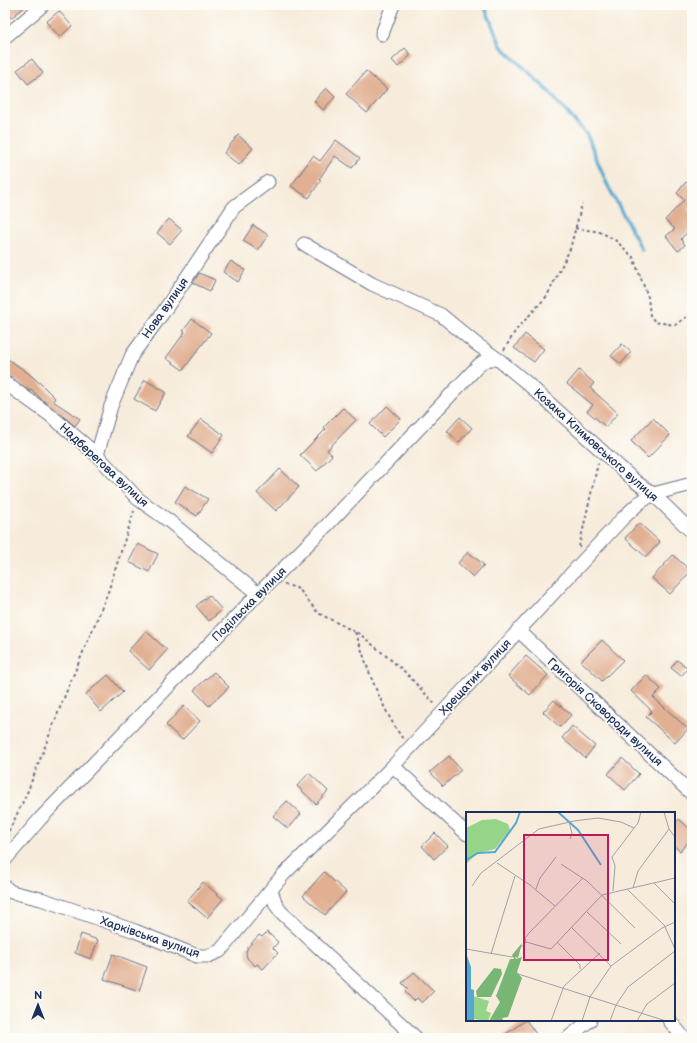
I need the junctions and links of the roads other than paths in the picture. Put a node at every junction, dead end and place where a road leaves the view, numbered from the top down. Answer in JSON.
{"nodes":[{"id":1,"x":43,"y":5,"type":"edge"},
{"id":2,"x":393,"y":5,"type":"edge"},
{"id":3,"x":382,"y":34,"type":"dead end"},
{"id":4,"x":5,"y":37,"type":"edge"},
{"id":5,"x":268,"y":182,"type":"dead end"},
{"id":6,"x":304,"y":244,"type":"dead end"},
{"id":7,"x":499,"y":360,"type":"junction"},
{"id":8,"x":5,"y":383,"type":"edge"},
{"id":9,"x":97,"y":455,"type":"junction"},
{"id":10,"x":692,"y":484,"type":"edge"},
{"id":11,"x":653,"y":494,"type":"junction"},
{"id":12,"x":692,"y":532,"type":"edge"},
{"id":13,"x":258,"y":594,"type":"junction"},
{"id":14,"x":518,"y":630,"type":"junction"},
{"id":15,"x":393,"y":766,"type":"junction"},
{"id":16,"x":692,"y":794,"type":"edge"},
{"id":17,"x":466,"y":833,"type":"edge"},
{"id":18,"x":5,"y":860,"type":"edge"},
{"id":19,"x":271,"y":890,"type":"junction"},
{"id":20,"x":7,"y":891,"type":"edge"},
{"id":21,"x":589,"y":1021,"type":"edge"},
{"id":22,"x":671,"y":1021,"type":"edge"},
{"id":23,"x":416,"y":1038,"type":"edge"},
{"id":24,"x":568,"y":1038,"type":"edge"},
{"id":25,"x":684,"y":1038,"type":"edge"}],
"edges":[{"from":1,"to":4,"type":"street"},
{"from":2,"to":3,"type":"street"},
{"from":5,"to":9,"type":"street","name":"Нова вулиця"},
{"from":6,"to":7,"type":"street"},
{"from":7,"to":11,"type":"street","name":"Козака Климовського вулиця"},
{"from":7,"to":13,"type":"street","name":"Подільска вулиця"},
{"from":8,"to":9,"type":"street","name":"Надберегова вулиця"},
{"from":9,"to":13,"type":"street","name":"Надберегова вулиця"},
{"from":10,"to":11,"type":"street","name":"Хрещатик вулиця"},
{"from":11,"to":12,"type":"street","name":"Козака Климовського вулиця"},
{"from":11,"to":14,"type":"street","name":"Хрещатик вулиця"},
{"from":13,"to":18,"type":"street","name":"Подільска вулиця"},
{"from":14,"to":15,"type":"street","name":"Хрещатик вулиця"},
{"from":14,"to":16,"type":"street","name":"Григорія Сковороди вулиця"},
{"from":15,"to":17,"type":"street"},
{"from":15,"to":19,"type":"street","name":"Хрещатик вулиця"},
{"from":19,"to":20,"type":"street","name":"Харківська вулиця"},
{"from":19,"to":23,"type":"street"},
{"from":21,"to":24,"type":"street"},
{"from":22,"to":25,"type":"street"}]}
